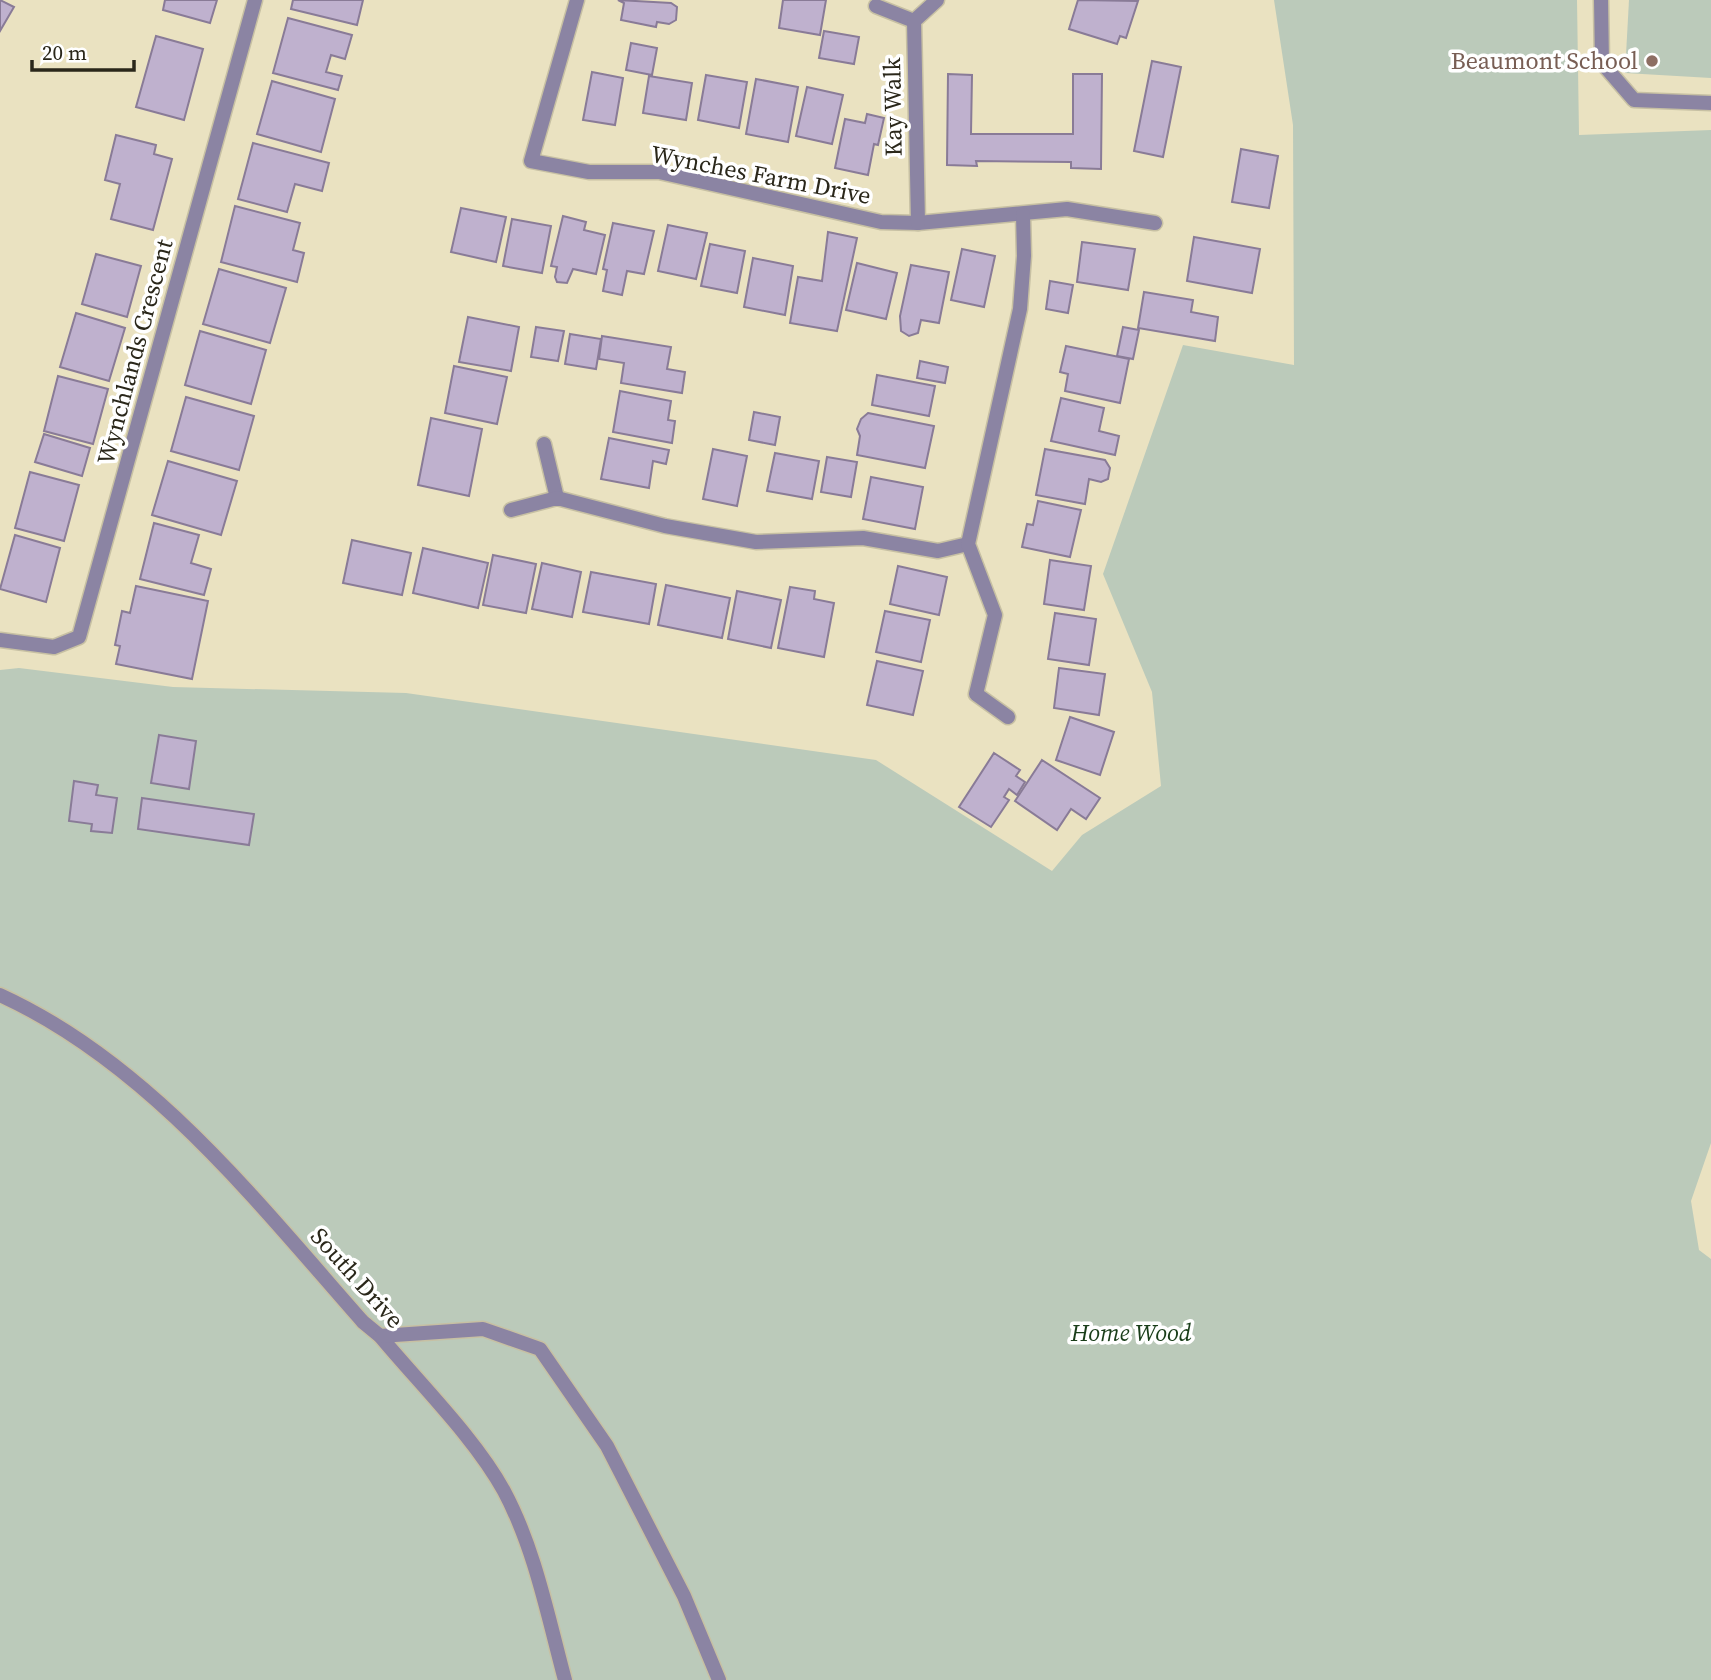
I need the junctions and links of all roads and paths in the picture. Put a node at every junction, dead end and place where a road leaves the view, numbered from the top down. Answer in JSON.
{"nodes":[{"id":1,"x":255,"y":0,"type":"edge"},
{"id":2,"x":577,"y":0,"type":"edge"},
{"id":3,"x":937,"y":0,"type":"edge"},
{"id":4,"x":1601,"y":0,"type":"edge"},
{"id":5,"x":876,"y":6,"type":"dead end"},
{"id":6,"x":914,"y":21,"type":"junction"},
{"id":7,"x":1711,"y":103,"type":"edge"},
{"id":8,"x":1023,"y":215,"type":"junction"},
{"id":9,"x":918,"y":223,"type":"junction"},
{"id":10,"x":1155,"y":223,"type":"dead end"},
{"id":11,"x":544,"y":444,"type":"dead end"},
{"id":12,"x":557,"y":498,"type":"junction"},
{"id":13,"x":511,"y":510,"type":"dead end"},
{"id":14,"x":968,"y":544,"type":"junction"},
{"id":15,"x":0,"y":640,"type":"edge"},
{"id":16,"x":1008,"y":717,"type":"dead end"},
{"id":17,"x":0,"y":995,"type":"edge"},
{"id":18,"x":380,"y":1336,"type":"junction"},
{"id":19,"x":565,"y":1680,"type":"edge"},
{"id":20,"x":719,"y":1680,"type":"edge"}],
"edges":[{"from":1,"to":15,"type":"street","name":"Wynchlands Crescent"},
{"from":2,"to":9,"type":"street","name":"Wynches Farm Drive"},
{"from":3,"to":6,"type":"street"},
{"from":4,"to":7,"type":"street"},
{"from":5,"to":6,"type":"street"},
{"from":6,"to":9,"type":"street","name":"Kay Walk"},
{"from":8,"to":9,"type":"street","name":"Wynches Farm Drive"},
{"from":8,"to":10,"type":"street","name":"Wynches Farm Drive"},
{"from":8,"to":14,"type":"street"},
{"from":11,"to":12,"type":"street"},
{"from":12,"to":13,"type":"street"},
{"from":12,"to":14,"type":"street"},
{"from":14,"to":16,"type":"street"},
{"from":17,"to":18,"type":"street","name":"South Drive"},
{"from":18,"to":19,"type":"street","name":"South Drive"},
{"from":18,"to":20,"type":"street"}]}
